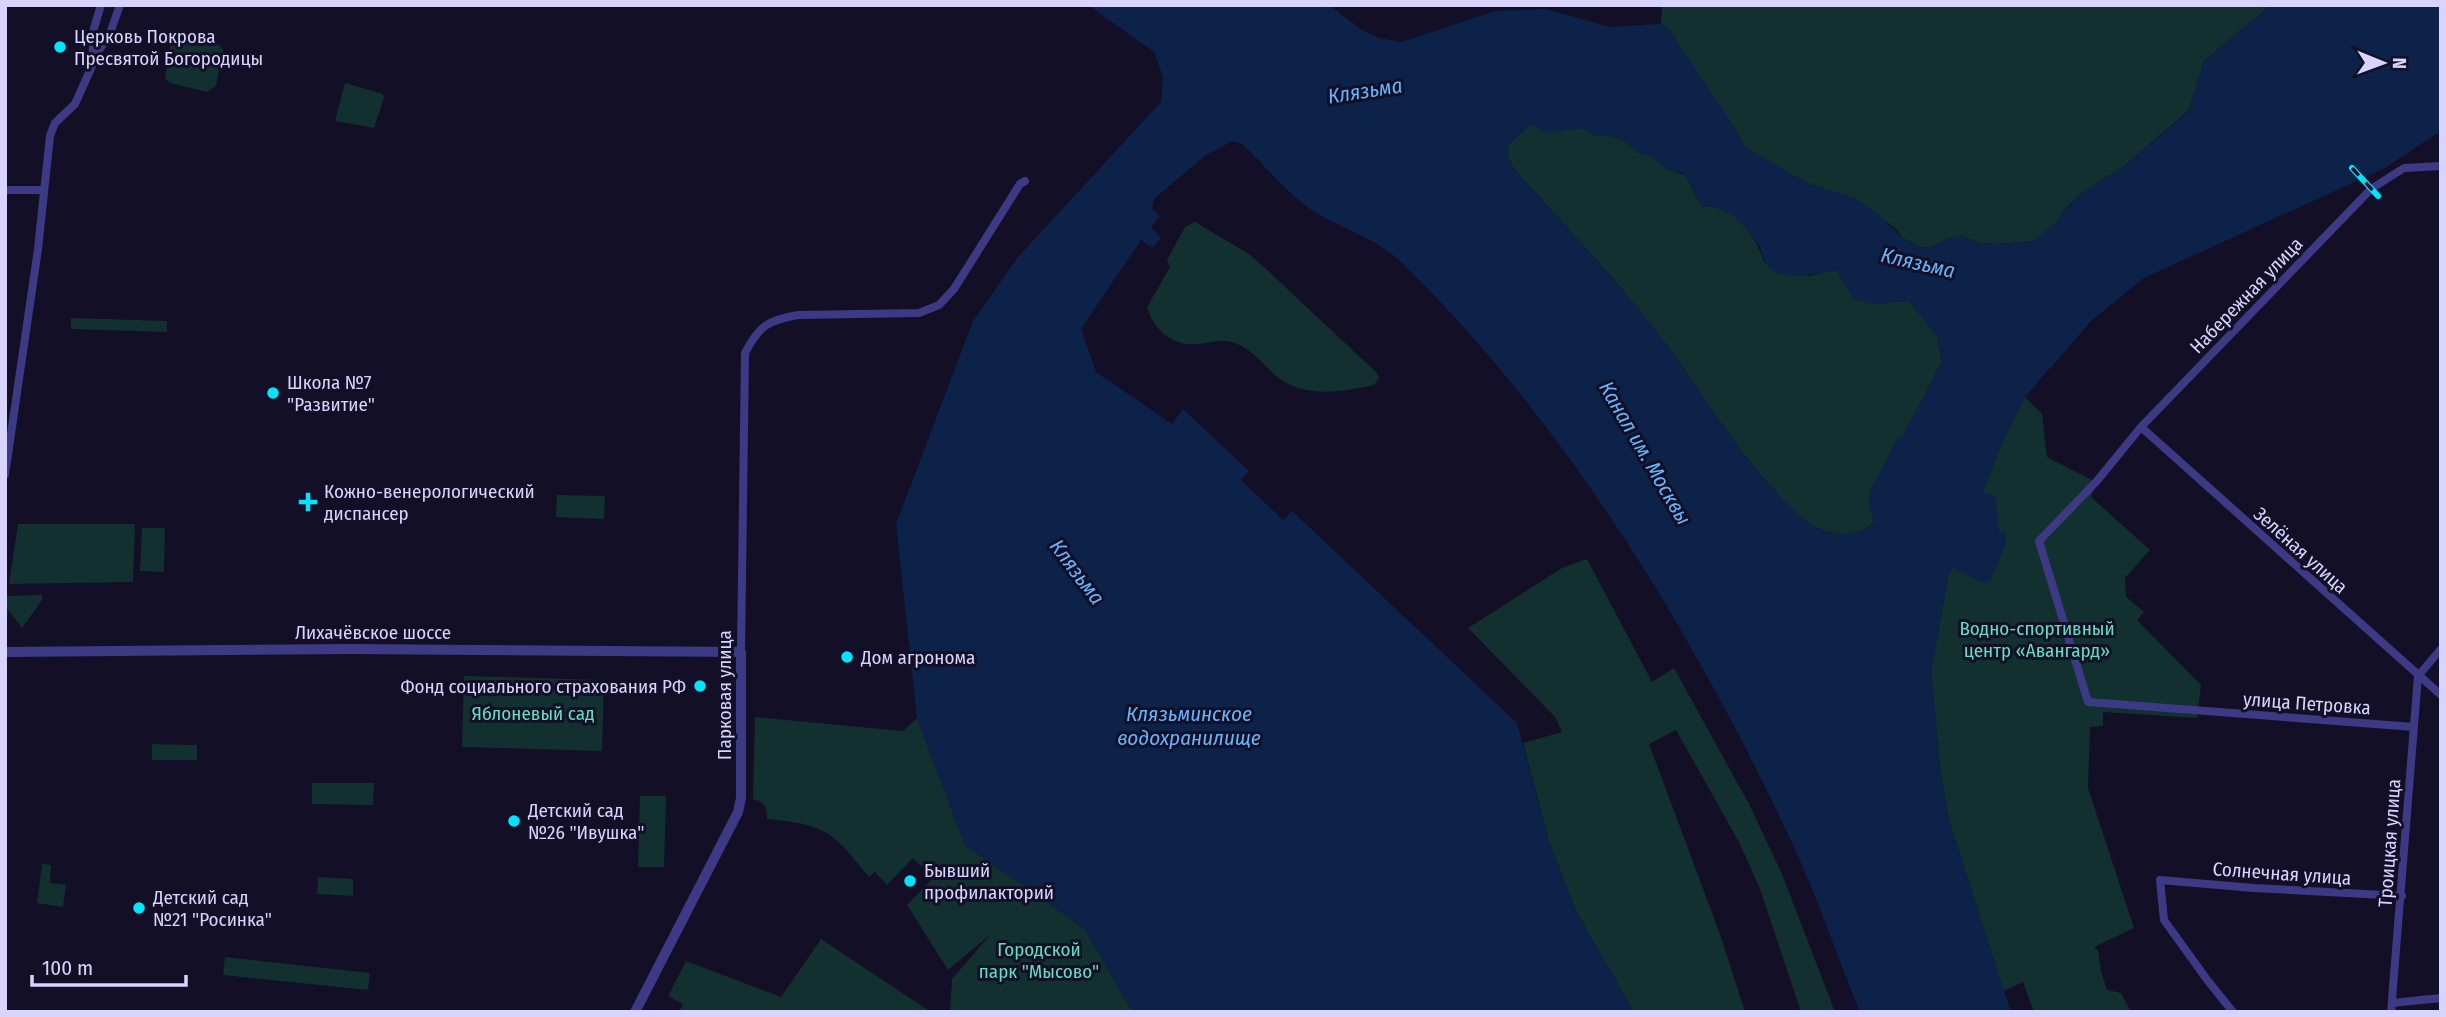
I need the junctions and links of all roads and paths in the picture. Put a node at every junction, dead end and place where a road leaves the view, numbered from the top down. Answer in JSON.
{"nodes":[{"id":1,"x":101,"y":5,"type":"edge"},
{"id":2,"x":120,"y":5,"type":"edge"},
{"id":3,"x":94,"y":57,"type":"junction"},
{"id":4,"x":2441,"y":166,"type":"edge"},
{"id":5,"x":1025,"y":181,"type":"dead end"},
{"id":6,"x":5,"y":190,"type":"edge"},
{"id":7,"x":43,"y":190,"type":"junction"},
{"id":8,"x":9,"y":427,"type":"edge"},
{"id":9,"x":2141,"y":427,"type":"junction"},
{"id":10,"x":5,"y":475,"type":"edge"},
{"id":11,"x":2095,"y":482,"type":"joint"},
{"id":12,"x":2441,"y":649,"type":"edge"},
{"id":13,"x":5,"y":652,"type":"edge"},
{"id":14,"x":741,"y":652,"type":"junction"},
{"id":15,"x":2418,"y":676,"type":"junction"},
{"id":16,"x":2441,"y":695,"type":"edge"},
{"id":17,"x":2414,"y":727,"type":"junction"},
{"id":18,"x":2402,"y":896,"type":"junction"},
{"id":19,"x":2441,"y":998,"type":"edge"},
{"id":20,"x":2391,"y":1007,"type":"edge"},
{"id":21,"x":635,"y":1012,"type":"edge"},
{"id":22,"x":2233,"y":1012,"type":"edge"}],
"edges":[{"from":1,"to":3,"type":"street"},
{"from":2,"to":3,"type":"street"},
{"from":3,"to":7,"type":"street"},
{"from":4,"to":9,"type":"street","name":"Набережная улица"},
{"from":5,"to":14,"type":"street","name":"Парковая улица"},
{"from":6,"to":7,"type":"street"},
{"from":7,"to":8,"type":"street"},
{"from":8,"to":10,"type":"street"},
{"from":9,"to":11,"type":"street","name":"Набережная улица"},
{"from":9,"to":15,"type":"street","name":"Зелёная улица"},
{"from":11,"to":17,"type":"street","name":"улица Петровка"},
{"from":12,"to":15,"type":"street"},
{"from":13,"to":14,"type":"street","name":"Лихачёвское шоссе"},
{"from":14,"to":21,"type":"street","name":"Парковая улица"},
{"from":15,"to":16,"type":"street","name":"Зелёная улица"},
{"from":15,"to":17,"type":"street","name":"Троицкая улица"},
{"from":17,"to":18,"type":"street","name":"Троицкая улица"},
{"from":18,"to":20,"type":"street","name":"Троицкая улица"},
{"from":18,"to":22,"type":"street","name":"Солнечная улица"},
{"from":19,"to":20,"type":"street"}]}
